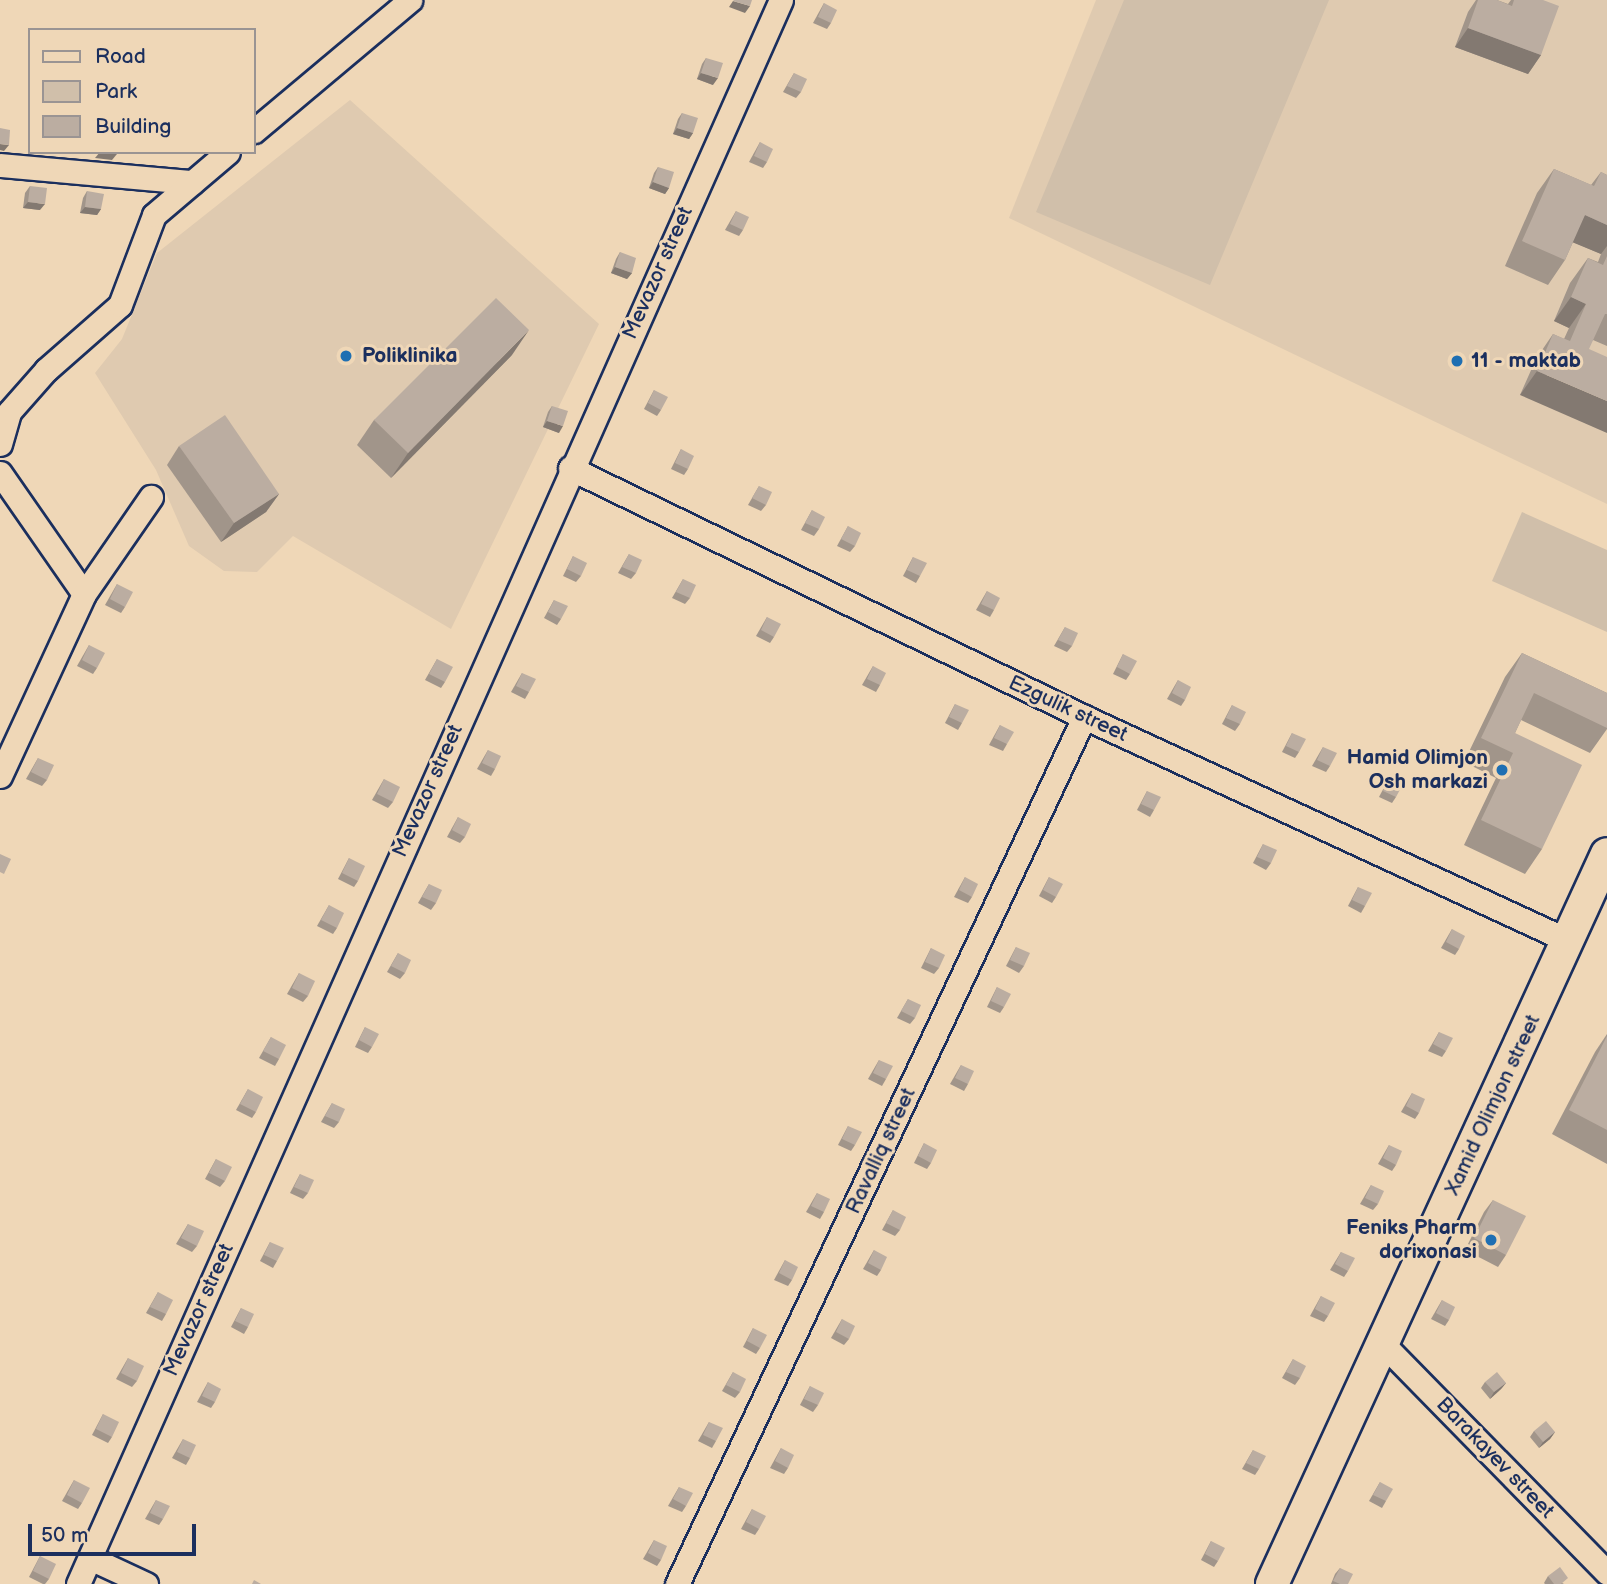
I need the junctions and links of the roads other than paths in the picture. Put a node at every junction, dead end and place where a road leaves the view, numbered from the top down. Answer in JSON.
{"nodes":[{"id":1,"x":410,"y":0,"type":"edge"},
{"id":2,"x":781,"y":0,"type":"edge"},
{"id":3,"x":256,"y":129,"type":"edge"},
{"id":4,"x":226,"y":154,"type":"edge"},
{"id":5,"x":0,"y":165,"type":"edge"},
{"id":6,"x":192,"y":182,"type":"junction"},
{"id":7,"x":0,"y":444,"type":"edge"},
{"id":8,"x":570,"y":468,"type":"junction"},
{"id":9,"x":0,"y":473,"type":"edge"},
{"id":10,"x":151,"y":497,"type":"dead end"},
{"id":11,"x":84,"y":594,"type":"junction"},
{"id":12,"x":1084,"y":718,"type":"junction"},
{"id":13,"x":0,"y":776,"type":"edge"},
{"id":14,"x":1607,"y":854,"type":"edge"},
{"id":15,"x":1569,"y":941,"type":"junction"},
{"id":16,"x":1383,"y":1344,"type":"junction"},
{"id":17,"x":90,"y":1558,"type":"junction"},
{"id":18,"x":1607,"y":1573,"type":"edge"},
{"id":19,"x":78,"y":1584,"type":"edge"},
{"id":20,"x":146,"y":1584,"type":"edge"},
{"id":21,"x":677,"y":1584,"type":"edge"},
{"id":22,"x":1272,"y":1584,"type":"edge"}],
"edges":[{"from":1,"to":3,"type":"street"},
{"from":2,"to":8,"type":"street","name":"Mevazor street"},
{"from":4,"to":6,"type":"street"},
{"from":5,"to":6,"type":"street"},
{"from":6,"to":7,"type":"street"},
{"from":8,"to":12,"type":"street","name":"Ezgulik street"},
{"from":8,"to":17,"type":"street","name":"Mevazor street"},
{"from":9,"to":11,"type":"street"},
{"from":10,"to":11,"type":"street"},
{"from":11,"to":13,"type":"street"},
{"from":12,"to":15,"type":"street","name":"Ezgulik street"},
{"from":12,"to":21,"type":"street","name":"Ravalliq street"},
{"from":14,"to":15,"type":"main road","name":"Xamid Olimjon street"},
{"from":15,"to":16,"type":"main road","name":"Xamid Olimjon street"},
{"from":16,"to":18,"type":"street","name":"Barakayev street"},
{"from":16,"to":22,"type":"main road","name":"Xamid Olimjon street"},
{"from":17,"to":19,"type":"street","name":"Mevazor street"},
{"from":17,"to":20,"type":"street"}]}
